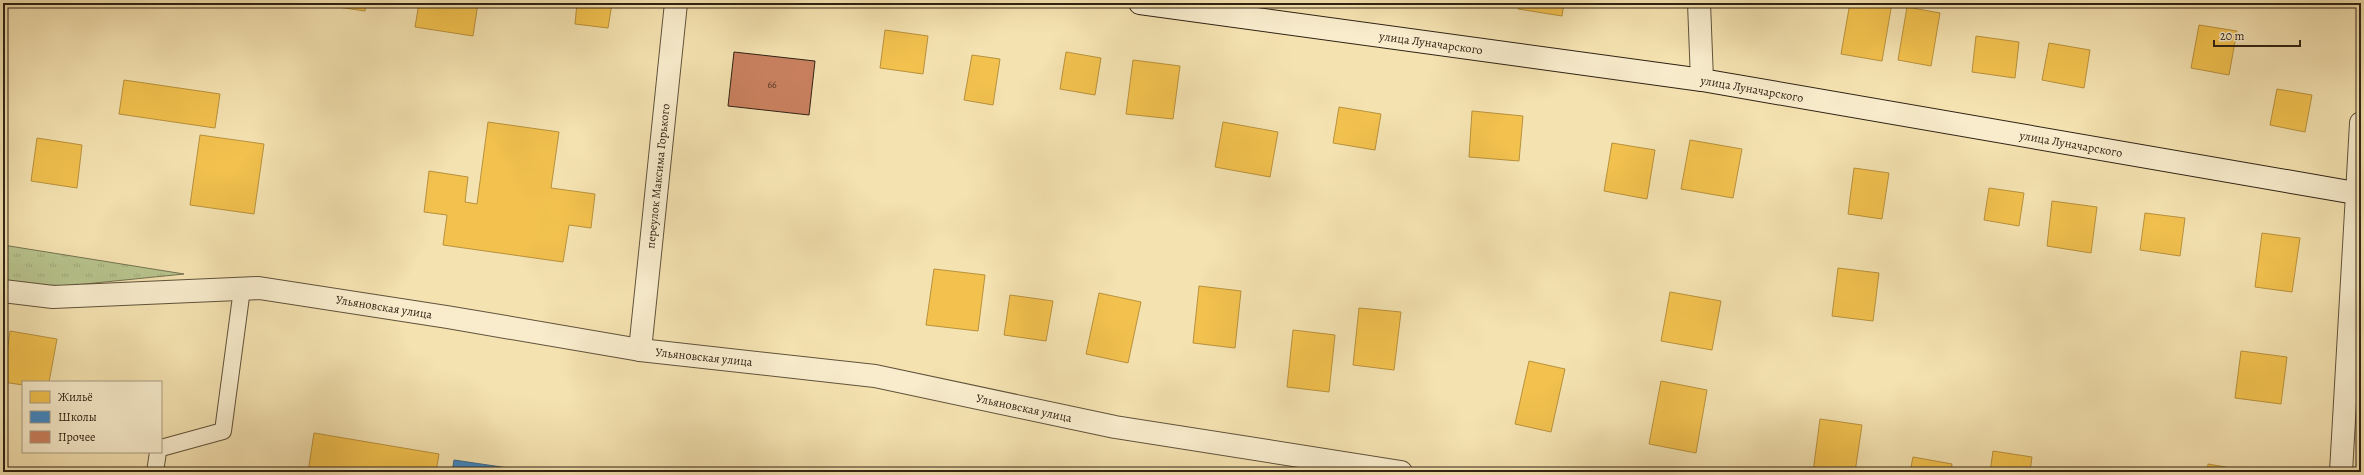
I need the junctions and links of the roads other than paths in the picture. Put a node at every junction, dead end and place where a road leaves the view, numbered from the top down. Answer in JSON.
{"nodes":[{"id":1,"x":676,"y":3,"type":"edge"},
{"id":2,"x":1140,"y":3,"type":"edge"},
{"id":3,"x":1699,"y":3,"type":"edge"},
{"id":4,"x":1702,"y":80,"type":"junction"},
{"id":5,"x":2361,"y":123,"type":"edge"},
{"id":6,"x":2359,"y":194,"type":"edge"},
{"id":7,"x":242,"y":289,"type":"junction"},
{"id":8,"x":3,"y":292,"type":"edge"},
{"id":9,"x":640,"y":350,"type":"junction"},
{"id":10,"x":162,"y":448,"type":"edge"},
{"id":11,"x":158,"y":453,"type":"edge"},
{"id":12,"x":155,"y":472,"type":"edge"},
{"id":13,"x":1401,"y":472,"type":"edge"},
{"id":14,"x":2341,"y":472,"type":"edge"}],
"edges":[{"from":1,"to":9,"type":"street","name":"переулок Максима Горького"},
{"from":2,"to":4,"type":"street","name":"улица Луначарского"},
{"from":3,"to":4,"type":"street"},
{"from":4,"to":6,"type":"street","name":"улица Луначарского"},
{"from":5,"to":6,"type":"street"},
{"from":6,"to":14,"type":"street"},
{"from":7,"to":8,"type":"street","name":"Ульяновская улица"},
{"from":7,"to":9,"type":"street","name":"Ульяновская улица"},
{"from":7,"to":10,"type":"lane"},
{"from":9,"to":13,"type":"street","name":"Ульяновская улица"},
{"from":11,"to":12,"type":"lane"}]}
